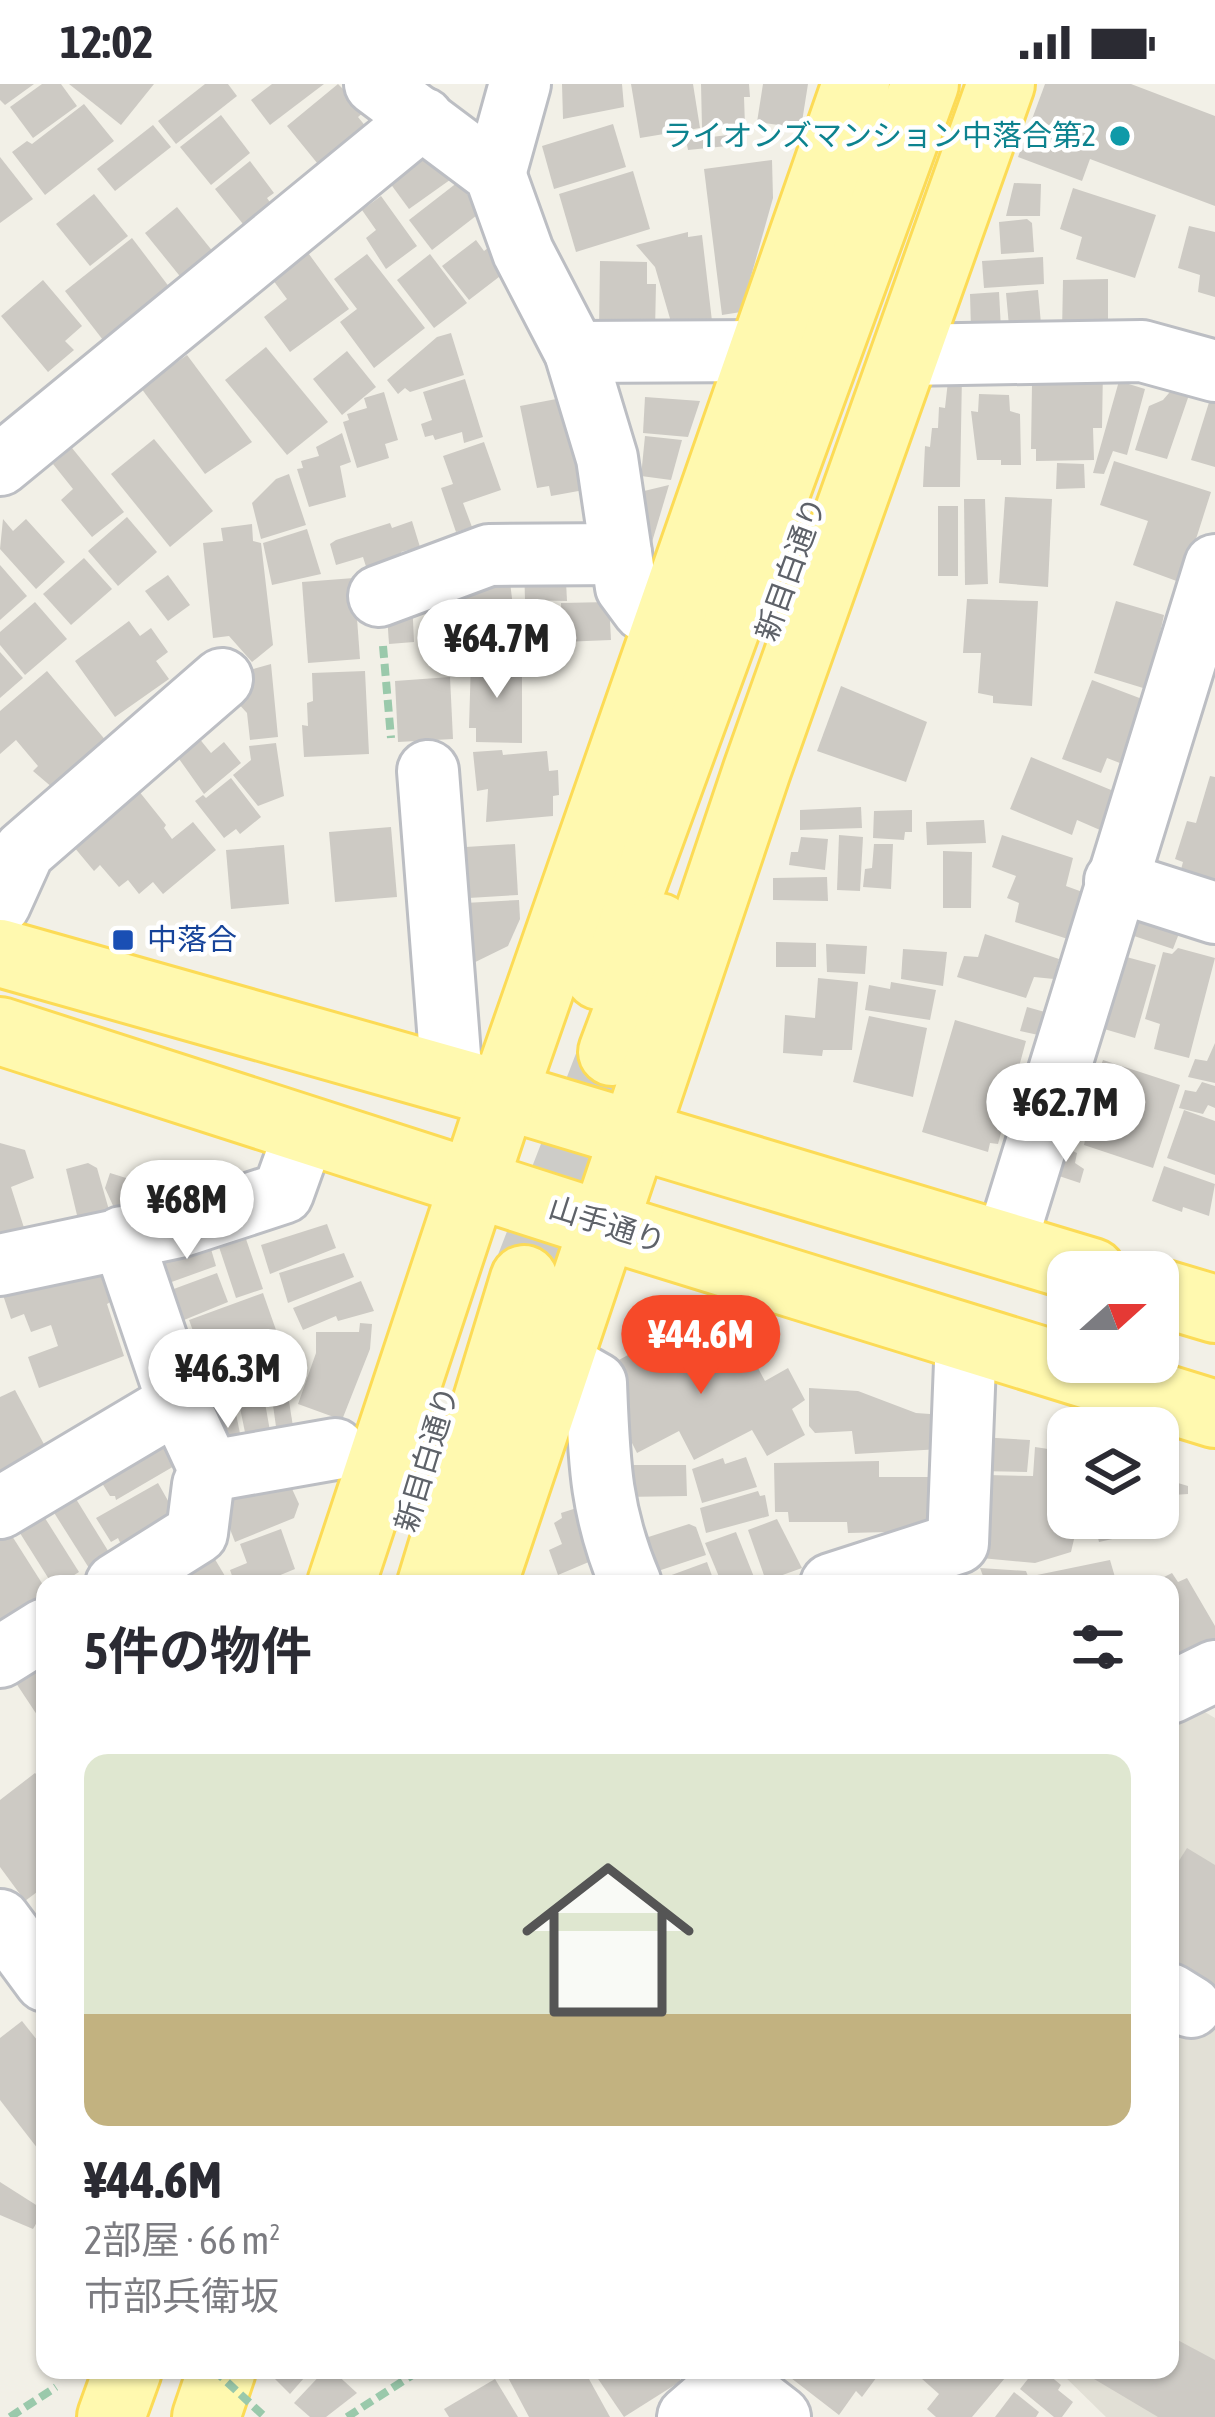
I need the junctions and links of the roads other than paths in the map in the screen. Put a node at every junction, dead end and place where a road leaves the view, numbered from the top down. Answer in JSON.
{"nodes":[{"id":1,"x":375,"y":84,"type":"edge"},
{"id":2,"x":520,"y":84,"type":"edge"},
{"id":3,"x":856,"y":84,"type":"edge"},
{"id":4,"x":925,"y":84,"type":"edge"},
{"id":5,"x":967,"y":84,"type":"edge"},
{"id":6,"x":1001,"y":84,"type":"edge"},
{"id":7,"x":423,"y":118,"type":"junction"},
{"id":8,"x":496,"y":174,"type":"junction"},
{"id":9,"x":762,"y":351,"type":"junction"},
{"id":10,"x":575,"y":352,"type":"junction"},
{"id":11,"x":905,"y":355,"type":"junction"},
{"id":12,"x":1215,"y":371,"type":"edge"},
{"id":13,"x":0,"y":465,"type":"edge"},
{"id":14,"x":621,"y":554,"type":"junction"},
{"id":15,"x":1215,"y":565,"type":"edge"},
{"id":16,"x":379,"y":596,"type":"road end"},
{"id":17,"x":667,"y":623,"type":"junction"},
{"id":18,"x":222,"y":679,"type":"dead end"},
{"id":19,"x":428,"y":772,"type":"road end"},
{"id":20,"x":1115,"y":881,"type":"junction"},
{"id":21,"x":0,"y":904,"type":"edge"},
{"id":22,"x":1215,"y":914,"type":"edge"},
{"id":23,"x":0,"y":953,"type":"edge"},
{"id":24,"x":0,"y":1031,"type":"edge"},
{"id":25,"x":477,"y":1088,"type":"junction"},
{"id":26,"x":306,"y":1129,"type":"junction"},
{"id":27,"x":635,"y":1135,"type":"junction"},
{"id":28,"x":474,"y":1180,"type":"junction"},
{"id":29,"x":606,"y":1226,"type":"junction"},
{"id":30,"x":122,"y":1237,"type":"junction"},
{"id":31,"x":1005,"y":1246,"type":"junction"},
{"id":32,"x":1047,"y":1259,"type":"edge"},
{"id":33,"x":0,"y":1264,"type":"edge"},
{"id":34,"x":1179,"y":1299,"type":"edge"},
{"id":35,"x":1215,"y":1310,"type":"edge"},
{"id":36,"x":966,"y":1337,"type":"junction"},
{"id":37,"x":577,"y":1372,"type":"junction"},
{"id":38,"x":178,"y":1402,"type":"junction"},
{"id":39,"x":1215,"y":1414,"type":"edge"},
{"id":40,"x":335,"y":1449,"type":"dead end"},
{"id":41,"x":210,"y":1471,"type":"junction"},
{"id":42,"x":0,"y":1508,"type":"edge"},
{"id":43,"x":621,"y":1560,"type":"edge"},
{"id":44,"x":130,"y":1575,"type":"edge"},
{"id":45,"x":343,"y":1575,"type":"edge"},
{"id":46,"x":391,"y":1575,"type":"edge"},
{"id":47,"x":433,"y":1575,"type":"edge"},
{"id":48,"x":487,"y":1575,"type":"edge"},
{"id":49,"x":859,"y":1575,"type":"edge"},
{"id":50,"x":36,"y":1635,"type":"edge"},
{"id":51,"x":0,"y":1657,"type":"edge"},
{"id":52,"x":1215,"y":1672,"type":"edge"},
{"id":53,"x":1179,"y":1689,"type":"edge"},
{"id":54,"x":0,"y":1920,"type":"edge"},
{"id":55,"x":36,"y":1969,"type":"edge"},
{"id":56,"x":112,"y":2379,"type":"edge"},
{"id":57,"x":173,"y":2379,"type":"edge"},
{"id":58,"x":216,"y":2379,"type":"edge"},
{"id":59,"x":720,"y":2389,"type":"edge"},
{"id":60,"x":79,"y":2398,"type":"edge"},
{"id":61,"x":159,"y":2417,"type":"edge"},
{"id":62,"x":206,"y":2417,"type":"edge"},
{"id":63,"x":780,"y":2417,"type":"edge"}],
"edges":[{"from":1,"to":7,"type":"street"},
{"from":2,"to":8,"type":"street"},
{"from":3,"to":9,"type":"main road"},
{"from":4,"to":5,"type":"main road","name":"新目白通り"},
{"from":6,"to":11,"type":"main road"},
{"from":7,"to":8,"type":"street"},
{"from":7,"to":13,"type":"street"},
{"from":8,"to":10,"type":"street"},
{"from":9,"to":10,"type":"street"},
{"from":9,"to":17,"type":"main road"},
{"from":10,"to":14,"type":"street"},
{"from":11,"to":12,"type":"street"},
{"from":11,"to":27,"type":"main road"},
{"from":14,"to":16,"type":"street"},
{"from":14,"to":17,"type":"street"},
{"from":15,"to":20,"type":"street"},
{"from":17,"to":25,"type":"main road"},
{"from":18,"to":21,"type":"street"},
{"from":19,"to":25,"type":"street"},
{"from":20,"to":22,"type":"street"},
{"from":20,"to":31,"type":"street"},
{"from":23,"to":25,"type":"main road"},
{"from":24,"to":26,"type":"main road","name":"山手通り"},
{"from":25,"to":27,"type":"main road"},
{"from":25,"to":28,"type":"main road"},
{"from":26,"to":28,"type":"main road","name":"山手通り"},
{"from":26,"to":30,"type":"street"},
{"from":27,"to":29,"type":"main road"},
{"from":27,"to":31,"type":"main road"},
{"from":28,"to":29,"type":"main road","name":"山手通り"},
{"from":28,"to":45,"type":"main road"},
{"from":29,"to":36,"type":"main road","name":"山手通り"},
{"from":29,"to":37,"type":"main road"},
{"from":30,"to":33,"type":"street"},
{"from":30,"to":38,"type":"street"},
{"from":31,"to":32,"type":"main road"},
{"from":34,"to":35,"type":"main road"},
{"from":36,"to":39,"type":"main road","name":"山手通り"},
{"from":36,"to":49,"type":"street"},
{"from":37,"to":43,"type":"street"},
{"from":37,"to":48,"type":"main road"},
{"from":38,"to":41,"type":"street"},
{"from":38,"to":42,"type":"street"},
{"from":40,"to":41,"type":"street"},
{"from":41,"to":44,"type":"street"},
{"from":46,"to":47,"type":"main road","name":"新目白通り"},
{"from":50,"to":51,"type":"street"},
{"from":52,"to":53,"type":"street"},
{"from":54,"to":55,"type":"street"},
{"from":56,"to":60,"type":"main road"},
{"from":57,"to":61,"type":"main road"},
{"from":58,"to":62,"type":"main road"},
{"from":59,"to":63,"type":"street"}]}
